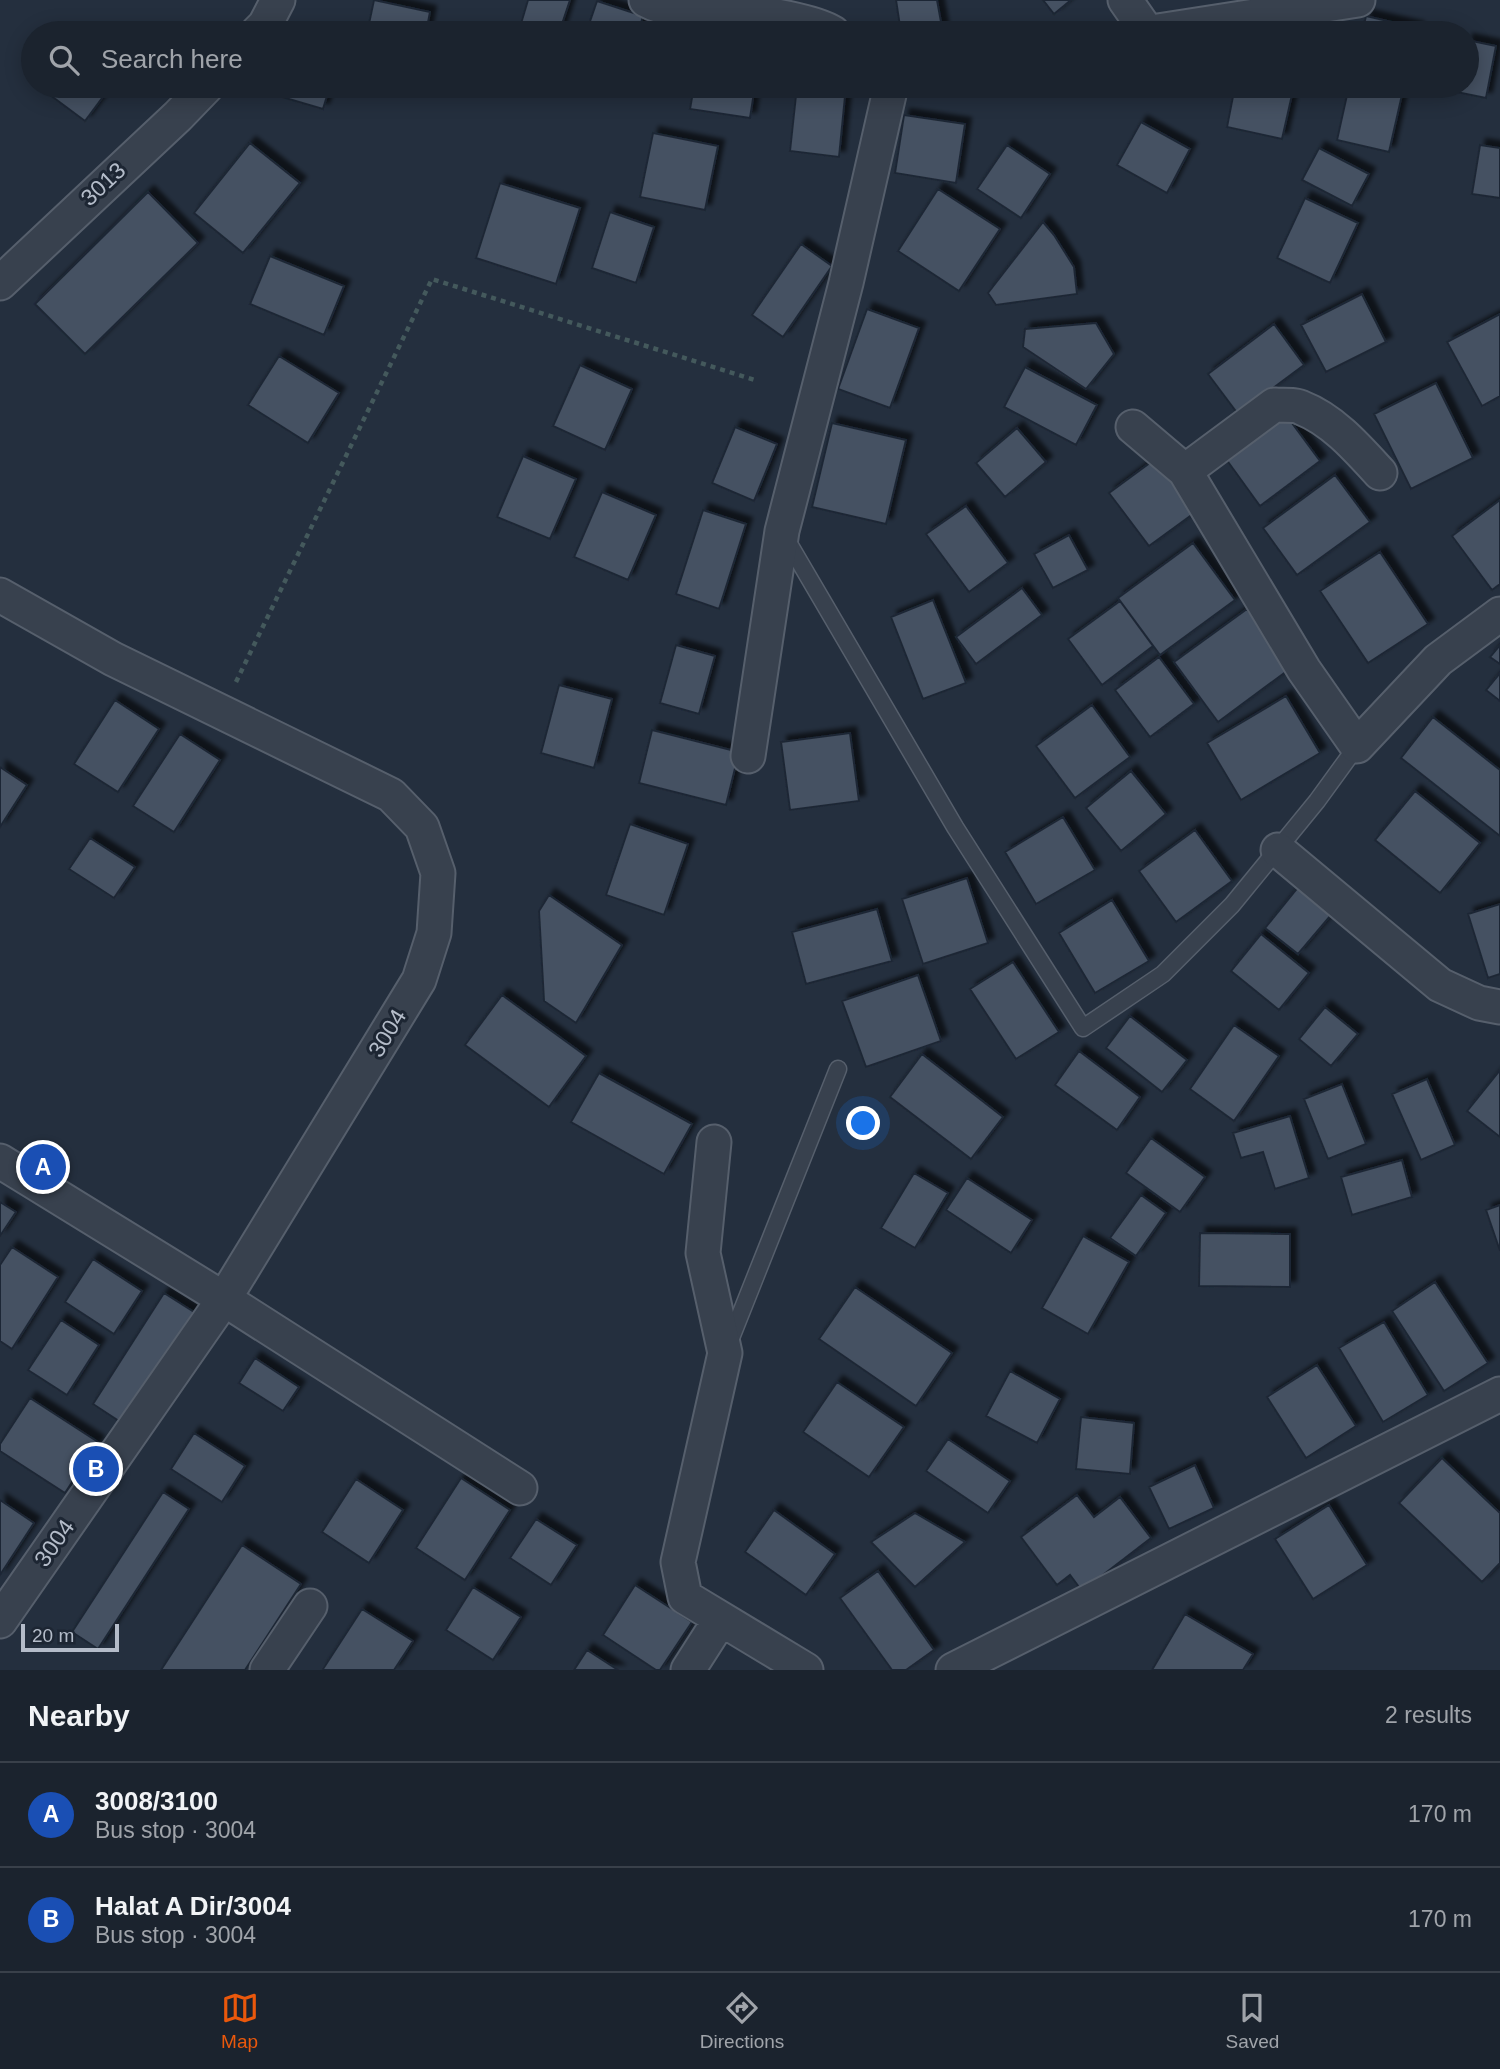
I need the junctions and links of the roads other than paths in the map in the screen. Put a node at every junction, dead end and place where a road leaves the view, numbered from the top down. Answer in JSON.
{"nodes":[{"id":1,"x":278,"y":0,"type":"edge"},
{"id":2,"x":646,"y":0,"type":"edge"},
{"id":3,"x":1125,"y":0,"type":"edge"},
{"id":4,"x":1358,"y":0,"type":"edge"},
{"id":5,"x":267,"y":21,"type":"edge"},
{"id":6,"x":795,"y":21,"type":"edge"},
{"id":7,"x":1138,"y":21,"type":"edge"},
{"id":8,"x":1223,"y":21,"type":"edge"},
{"id":9,"x":195,"y":98,"type":"edge"},
{"id":10,"x":888,"y":98,"type":"edge"},
{"id":11,"x":0,"y":283,"type":"edge"},
{"id":12,"x":1133,"y":426,"type":"dead end"},
{"id":13,"x":1185,"y":471,"type":"junction"},
{"id":14,"x":1380,"y":473,"type":"dead end"},
{"id":15,"x":782,"y":531,"type":"junction"},
{"id":16,"x":0,"y":595,"type":"edge"},
{"id":17,"x":1500,"y":614,"type":"edge"},
{"id":18,"x":1357,"y":746,"type":"junction"},
{"id":19,"x":748,"y":756,"type":"dead end"},
{"id":20,"x":1278,"y":850,"type":"junction"},
{"id":21,"x":1500,"y":1007,"type":"edge"},
{"id":22,"x":838,"y":1069,"type":"dead end"},
{"id":23,"x":714,"y":1142,"type":"dead end"},
{"id":24,"x":0,"y":1161,"type":"edge"},
{"id":25,"x":224,"y":1299,"type":"junction"},
{"id":26,"x":725,"y":1353,"type":"junction"},
{"id":27,"x":1500,"y":1394,"type":"edge"},
{"id":28,"x":520,"y":1489,"type":"dead end"},
{"id":29,"x":310,"y":1606,"type":"dead end"},
{"id":30,"x":720,"y":1620,"type":"junction"},
{"id":31,"x":0,"y":1621,"type":"edge"},
{"id":32,"x":267,"y":1670,"type":"edge"},
{"id":33,"x":688,"y":1670,"type":"edge"},
{"id":34,"x":806,"y":1670,"type":"edge"},
{"id":35,"x":953,"y":1670,"type":"edge"}],
"edges":[{"from":1,"to":5,"type":"street"},
{"from":2,"to":6,"type":"street"},
{"from":3,"to":7,"type":"street"},
{"from":4,"to":8,"type":"street"},
{"from":9,"to":11,"type":"street","name":"3013"},
{"from":10,"to":15,"type":"street"},
{"from":12,"to":13,"type":"street"},
{"from":13,"to":14,"type":"street"},
{"from":13,"to":18,"type":"street"},
{"from":15,"to":19,"type":"street"},
{"from":15,"to":20,"type":"lane"},
{"from":16,"to":25,"type":"street","name":"3004"},
{"from":17,"to":18,"type":"street"},
{"from":18,"to":20,"type":"lane"},
{"from":20,"to":21,"type":"street"},
{"from":22,"to":26,"type":"lane"},
{"from":23,"to":26,"type":"street"},
{"from":24,"to":25,"type":"street"},
{"from":25,"to":28,"type":"street"},
{"from":25,"to":31,"type":"street","name":"3004"},
{"from":26,"to":30,"type":"street"},
{"from":27,"to":35,"type":"street"},
{"from":29,"to":32,"type":"street"},
{"from":30,"to":33,"type":"street"},
{"from":30,"to":34,"type":"street"}]}
